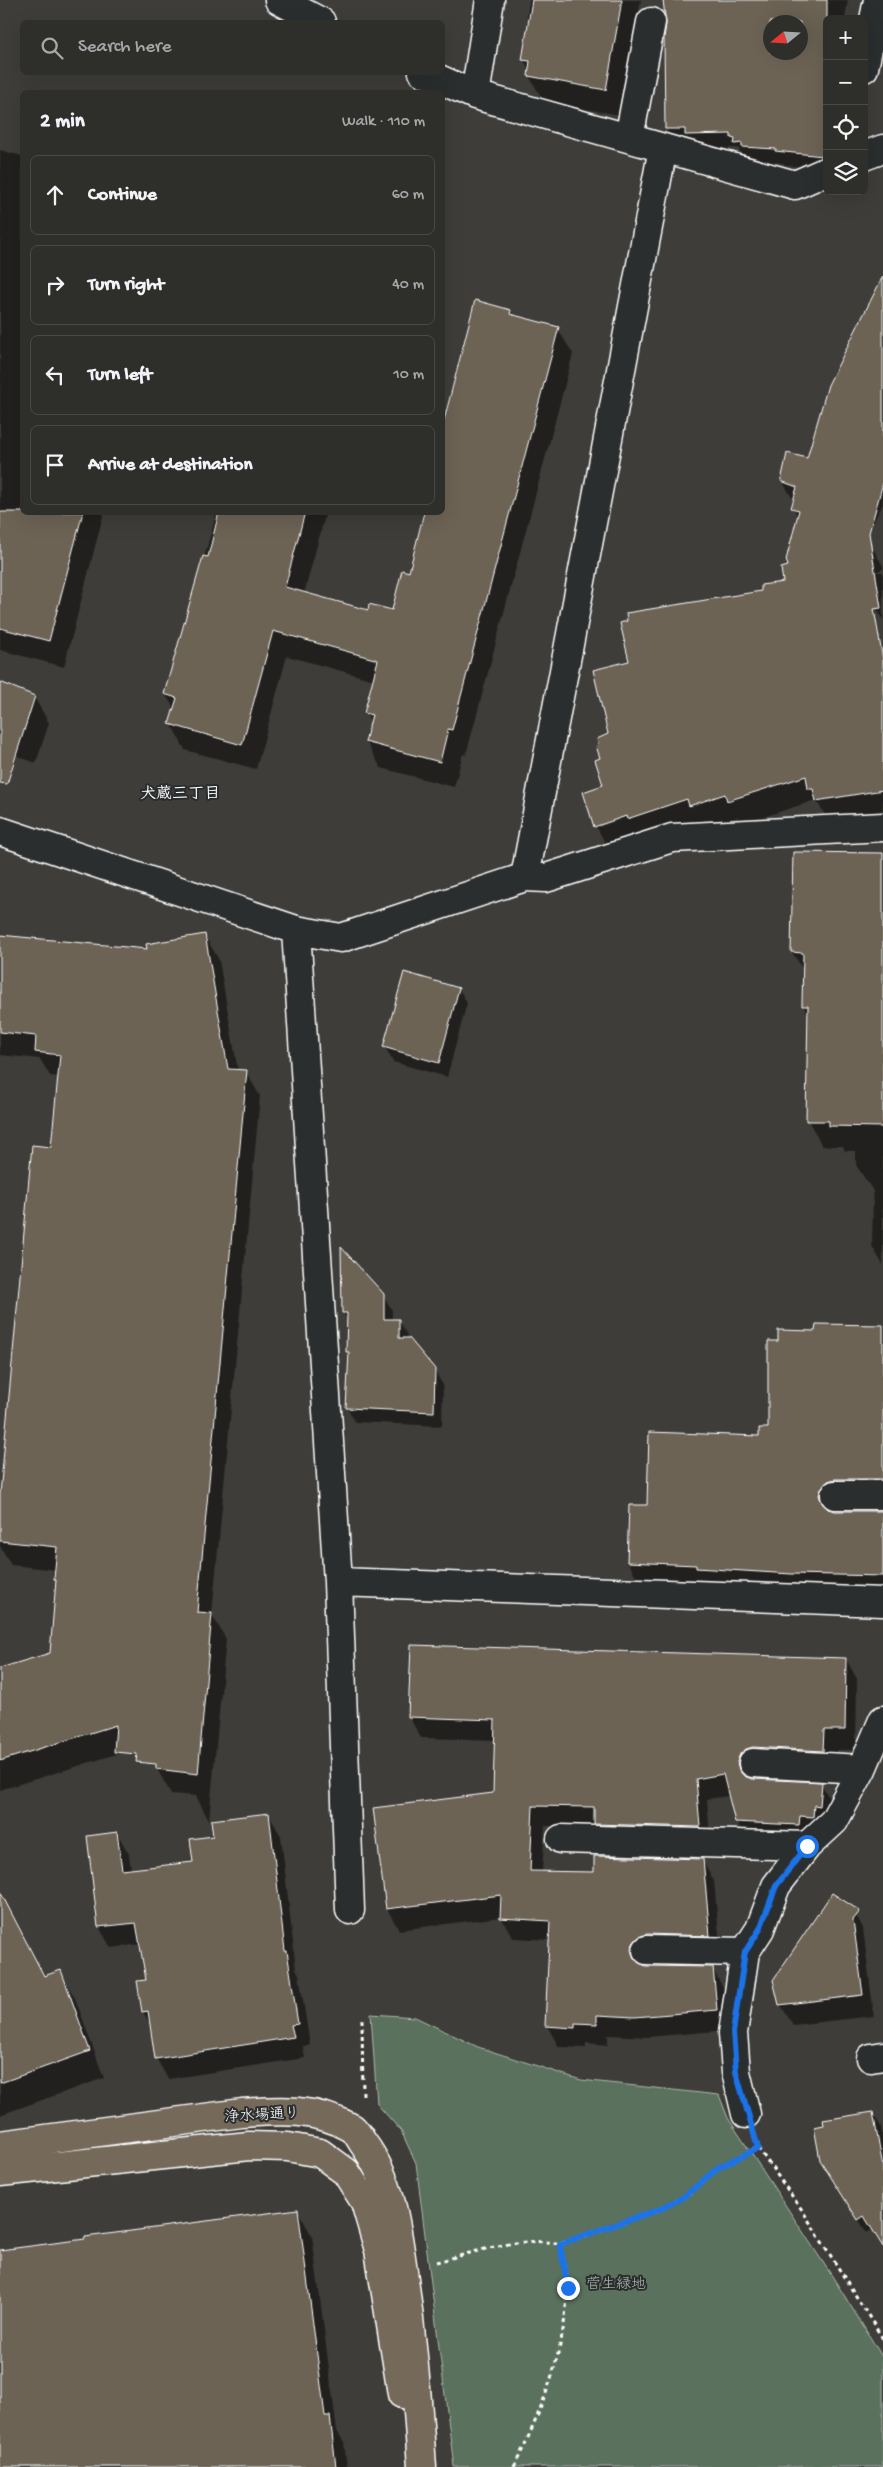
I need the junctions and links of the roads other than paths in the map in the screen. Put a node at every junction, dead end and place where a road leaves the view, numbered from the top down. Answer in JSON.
{"nodes":[{"id":1,"x":279,"y":0,"type":"edge"},
{"id":2,"x":490,"y":0,"type":"edge"},
{"id":3,"x":878,"y":0,"type":"edge"},
{"id":4,"x":317,"y":20,"type":"edge"},
{"id":5,"x":651,"y":22,"type":"dead end"},
{"id":6,"x":866,"y":60,"type":"edge"},
{"id":7,"x":430,"y":75,"type":"edge"},
{"id":8,"x":475,"y":95,"type":"junction"},
{"id":9,"x":629,"y":138,"type":"junction"},
{"id":10,"x":664,"y":148,"type":"junction"},
{"id":11,"x":883,"y":149,"type":"edge"},
{"id":12,"x":868,"y":155,"type":"edge"},
{"id":13,"x":823,"y":173,"type":"edge"},
{"id":14,"x":883,"y":827,"type":"edge"},
{"id":15,"x":0,"y":831,"type":"edge"},
{"id":16,"x":525,"y":877,"type":"junction"},
{"id":17,"x":296,"y":930,"type":"junction"},
{"id":18,"x":835,"y":1495,"type":"dead end"},
{"id":19,"x":883,"y":1495,"type":"edge"},
{"id":20,"x":338,"y":1582,"type":"junction"},
{"id":21,"x":883,"y":1602,"type":"edge"},
{"id":22,"x":883,"y":1720,"type":"edge"},
{"id":23,"x":753,"y":1763,"type":"dead end"},
{"id":24,"x":862,"y":1769,"type":"junction"},
{"id":25,"x":561,"y":1839,"type":"dead end"},
{"id":26,"x":807,"y":1846,"type":"junction"},
{"id":27,"x":350,"y":1910,"type":"dead end"},
{"id":28,"x":647,"y":1950,"type":"dead end"},
{"id":29,"x":745,"y":1952,"type":"junction"},
{"id":30,"x":746,"y":2114,"type":"road end"},
{"id":31,"x":0,"y":2145,"type":"edge"},
{"id":32,"x":0,"y":2172,"type":"edge"},
{"id":33,"x":415,"y":2467,"type":"edge"},
{"id":34,"x":422,"y":2467,"type":"edge"}],
"edges":[{"from":1,"to":4,"type":"street"},
{"from":2,"to":8,"type":"street"},
{"from":3,"to":6,"type":"street"},
{"from":5,"to":9,"type":"street"},
{"from":7,"to":8,"type":"street"},
{"from":8,"to":9,"type":"street"},
{"from":9,"to":10,"type":"street"},
{"from":10,"to":13,"type":"street"},
{"from":10,"to":16,"type":"street"},
{"from":11,"to":12,"type":"street"},
{"from":14,"to":16,"type":"street"},
{"from":15,"to":17,"type":"street"},
{"from":16,"to":17,"type":"street"},
{"from":17,"to":20,"type":"street"},
{"from":18,"to":19,"type":"street"},
{"from":20,"to":21,"type":"street"},
{"from":20,"to":27,"type":"street"},
{"from":22,"to":24,"type":"street"},
{"from":23,"to":24,"type":"street"},
{"from":24,"to":26,"type":"street"},
{"from":25,"to":26,"type":"street"},
{"from":26,"to":29,"type":"street"},
{"from":28,"to":29,"type":"street"},
{"from":29,"to":30,"type":"street"},
{"from":31,"to":34,"type":"main road","name":"浄水場通り"},
{"from":32,"to":33,"type":"main road"}]}
